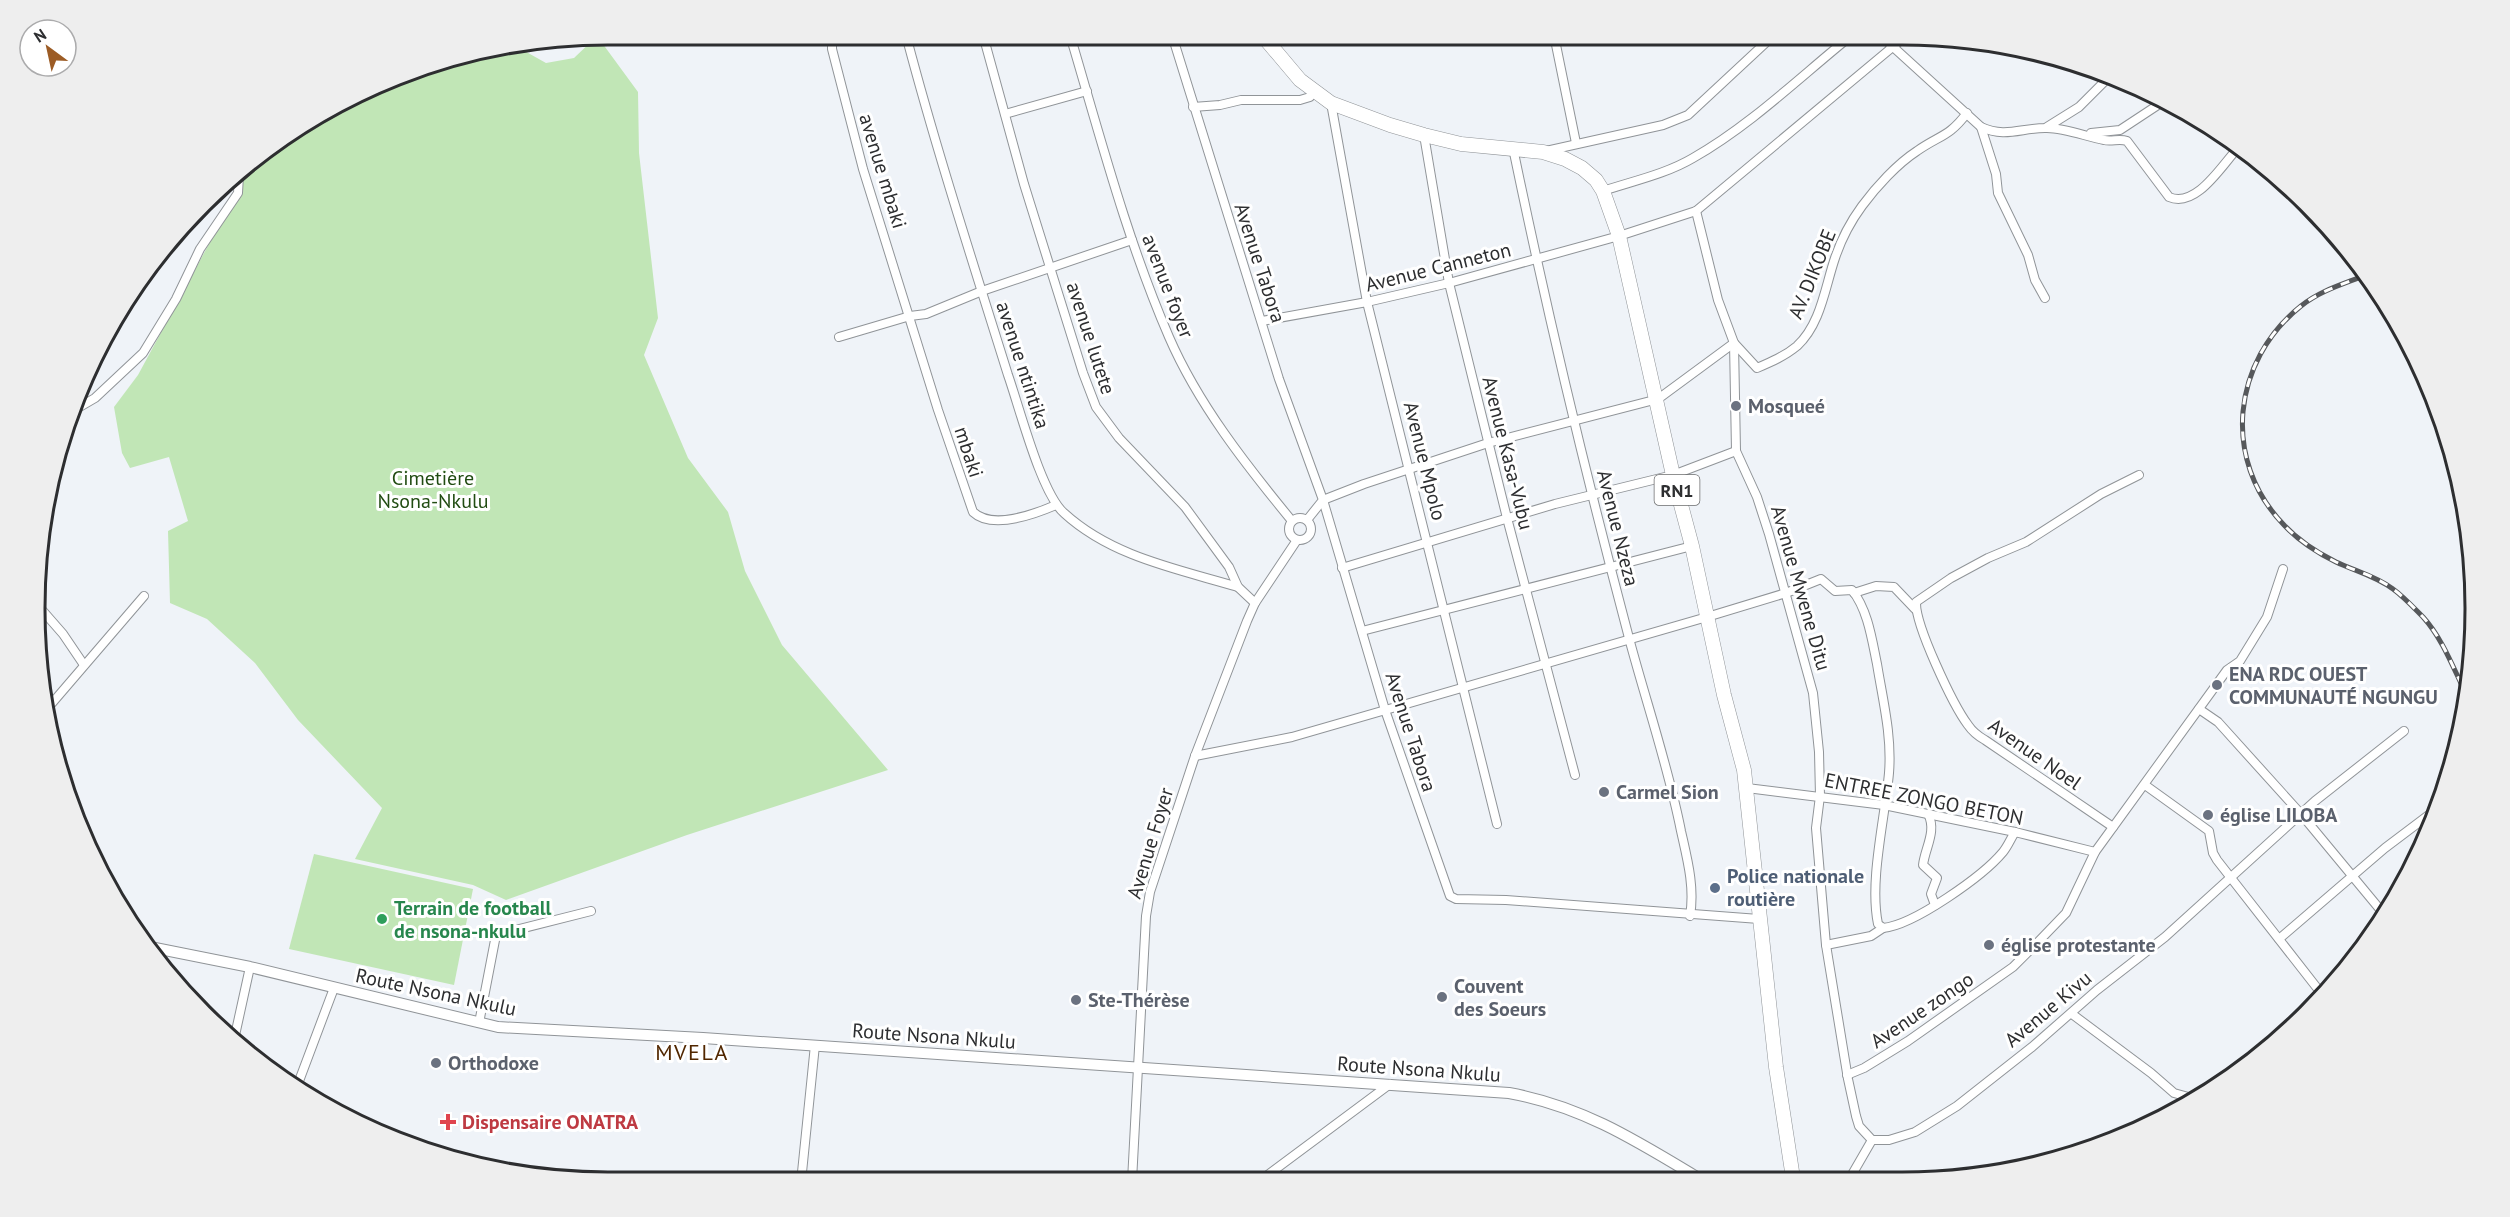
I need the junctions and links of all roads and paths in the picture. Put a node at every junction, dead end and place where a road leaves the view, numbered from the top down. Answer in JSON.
{"nodes":[{"id":1,"x":832,"y":45,"type":"edge"},
{"id":2,"x":909,"y":45,"type":"edge"},
{"id":3,"x":986,"y":45,"type":"edge"},
{"id":4,"x":1073,"y":45,"type":"edge"},
{"id":5,"x":1175,"y":45,"type":"edge"},
{"id":6,"x":1270,"y":45,"type":"edge"},
{"id":7,"x":1556,"y":45,"type":"edge"},
{"id":8,"x":1762,"y":45,"type":"edge"},
{"id":9,"x":1839,"y":45,"type":"edge"},
{"id":10,"x":1893,"y":45,"type":"edge"},
{"id":11,"x":1895,"y":47,"type":"junction"},
{"id":12,"x":2103,"y":83,"type":"edge"},
{"id":13,"x":1087,"y":91,"type":"junction"},
{"id":14,"x":1313,"y":92,"type":"junction"},
{"id":15,"x":1331,"y":103,"type":"junction"},
{"id":16,"x":2157,"y":106,"type":"edge"},
{"id":17,"x":1193,"y":107,"type":"junction"},
{"id":18,"x":1967,"y":113,"type":"junction"},
{"id":19,"x":1005,"y":114,"type":"junction"},
{"id":20,"x":1981,"y":127,"type":"junction"},
{"id":21,"x":2047,"y":127,"type":"junction"},
{"id":22,"x":2082,"y":133,"type":"junction"},
{"id":23,"x":1424,"y":135,"type":"junction"},
{"id":24,"x":1576,"y":143,"type":"junction"},
{"id":25,"x":1513,"y":148,"type":"junction"},
{"id":26,"x":1543,"y":152,"type":"junction"},
{"id":27,"x":2234,"y":153,"type":"edge"},
{"id":28,"x":239,"y":184,"type":"edge"},
{"id":29,"x":1603,"y":191,"type":"junction"},
{"id":30,"x":1696,"y":211,"type":"junction"},
{"id":31,"x":1619,"y":237,"type":"junction"},
{"id":32,"x":1132,"y":240,"type":"junction"},
{"id":33,"x":1536,"y":260,"type":"junction"},
{"id":34,"x":1051,"y":266,"type":"junction"},
{"id":35,"x":1449,"y":283,"type":"junction"},
{"id":36,"x":982,"y":291,"type":"junction"},
{"id":37,"x":2045,"y":298,"type":"dead end"},
{"id":38,"x":1367,"y":302,"type":"junction"},
{"id":39,"x":910,"y":316,"type":"junction"},
{"id":40,"x":1262,"y":321,"type":"junction"},
{"id":41,"x":839,"y":337,"type":"dead end"},
{"id":42,"x":1734,"y":343,"type":"junction"},
{"id":43,"x":1658,"y":399,"type":"junction"},
{"id":44,"x":84,"y":405,"type":"edge"},
{"id":45,"x":1575,"y":420,"type":"junction"},
{"id":46,"x":1488,"y":443,"type":"junction"},
{"id":47,"x":1736,"y":451,"type":"junction"},
{"id":48,"x":1410,"y":468,"type":"junction"},
{"id":49,"x":1673,"y":475,"type":"junction"},
{"id":50,"x":2139,"y":475,"type":"dead end"},
{"id":51,"x":1592,"y":495,"type":"junction"},
{"id":52,"x":1323,"y":500,"type":"junction"},
{"id":53,"x":1056,"y":505,"type":"junction"},
{"id":54,"x":1507,"y":518,"type":"junction"},
{"id":55,"x":1307,"y":520,"type":"junction"},
{"id":56,"x":1292,"y":521,"type":"junction"},
{"id":57,"x":1297,"y":540,"type":"junction"},
{"id":58,"x":1428,"y":542,"type":"junction"},
{"id":59,"x":1692,"y":546,"type":"junction"},
{"id":60,"x":1611,"y":566,"type":"junction"},
{"id":61,"x":1342,"y":568,"type":"junction"},
{"id":62,"x":2283,"y":569,"type":"dead end"},
{"id":63,"x":1238,"y":587,"type":"junction"},
{"id":64,"x":1525,"y":588,"type":"junction"},
{"id":65,"x":1786,"y":593,"type":"junction"},
{"id":66,"x":1855,"y":595,"type":"junction"},
{"id":67,"x":144,"y":596,"type":"dead end"},
{"id":68,"x":1255,"y":603,"type":"junction"},
{"id":69,"x":1445,"y":609,"type":"junction"},
{"id":70,"x":1915,"y":609,"type":"junction"},
{"id":71,"x":45,"y":614,"type":"edge"},
{"id":72,"x":1707,"y":618,"type":"junction"},
{"id":73,"x":1362,"y":631,"type":"junction"},
{"id":74,"x":1630,"y":640,"type":"junction"},
{"id":75,"x":1545,"y":664,"type":"junction"},
{"id":76,"x":84,"y":665,"type":"junction"},
{"id":77,"x":1464,"y":687,"type":"junction"},
{"id":78,"x":53,"y":702,"type":"edge"},
{"id":79,"x":2199,"y":709,"type":"junction"},
{"id":80,"x":1385,"y":710,"type":"junction"},
{"id":81,"x":2403,"y":731,"type":"dead end"},
{"id":82,"x":1194,"y":756,"type":"junction"},
{"id":83,"x":1575,"y":775,"type":"dead end"},
{"id":84,"x":2145,"y":785,"type":"junction"},
{"id":85,"x":1747,"y":788,"type":"junction"},
{"id":86,"x":1820,"y":796,"type":"junction"},
{"id":87,"x":1884,"y":805,"type":"junction"},
{"id":88,"x":1928,"y":814,"type":"junction"},
{"id":89,"x":2301,"y":814,"type":"junction"},
{"id":90,"x":2424,"y":818,"type":"edge"},
{"id":91,"x":1497,"y":824,"type":"dead end"},
{"id":92,"x":2113,"y":827,"type":"junction"},
{"id":93,"x":2015,"y":832,"type":"junction"},
{"id":94,"x":2095,"y":852,"type":"junction"},
{"id":95,"x":2353,"y":876,"type":"junction"},
{"id":96,"x":2232,"y":878,"type":"junction"},
{"id":97,"x":1935,"y":904,"type":"junction"},
{"id":98,"x":2379,"y":908,"type":"edge"},
{"id":99,"x":591,"y":911,"type":"dead end"},
{"id":100,"x":1690,"y":916,"type":"junction"},
{"id":101,"x":1759,"y":919,"type":"junction"},
{"id":102,"x":1880,"y":925,"type":"junction"},
{"id":103,"x":2279,"y":939,"type":"junction"},
{"id":104,"x":1826,"y":945,"type":"junction"},
{"id":105,"x":160,"y":951,"type":"edge"},
{"id":106,"x":250,"y":967,"type":"junction"},
{"id":107,"x":334,"y":988,"type":"junction"},
{"id":108,"x":2317,"y":988,"type":"edge"},
{"id":109,"x":2072,"y":1014,"type":"junction"},
{"id":110,"x":479,"y":1023,"type":"junction"},
{"id":111,"x":236,"y":1031,"type":"edge"},
{"id":112,"x":815,"y":1045,"type":"junction"},
{"id":113,"x":1136,"y":1068,"type":"junction"},
{"id":114,"x":1847,"y":1075,"type":"junction"},
{"id":115,"x":299,"y":1080,"type":"edge"},
{"id":116,"x":1390,"y":1084,"type":"junction"},
{"id":117,"x":2185,"y":1096,"type":"edge"},
{"id":118,"x":1872,"y":1140,"type":"junction"},
{"id":119,"x":802,"y":1172,"type":"edge"},
{"id":120,"x":1132,"y":1172,"type":"edge"},
{"id":121,"x":1271,"y":1172,"type":"edge"},
{"id":122,"x":1688,"y":1172,"type":"edge"},
{"id":123,"x":1792,"y":1172,"type":"edge"},
{"id":124,"x":1853,"y":1172,"type":"edge"}],
"edges":[{"from":1,"to":39,"type":"street","name":"avenue mbaki"},
{"from":2,"to":36,"type":"street","name":"avenue ntintika"},
{"from":3,"to":19,"type":"street","name":"avenue lutete"},
{"from":4,"to":13,"type":"street","name":"avenue foyer"},
{"from":5,"to":17,"type":"street","name":"Avenue Tabora"},
{"from":6,"to":14,"type":"highway","number":"RN1"},
{"from":7,"to":24,"type":"street"},
{"from":8,"to":24,"type":"street"},
{"from":9,"to":29,"type":"street"},
{"from":10,"to":11,"type":"street"},
{"from":11,"to":18,"type":"street"},
{"from":11,"to":30,"type":"street"},
{"from":12,"to":21,"type":"street"},
{"from":13,"to":19,"type":"street"},
{"from":13,"to":32,"type":"street","name":"avenue foyer"},
{"from":14,"to":15,"type":"highway","number":"RN1"},
{"from":14,"to":17,"type":"street"},
{"from":15,"to":23,"type":"highway","number":"RN1"},
{"from":15,"to":38,"type":"street","name":"Avenue Mpolo"},
{"from":16,"to":22,"type":"street"},
{"from":17,"to":40,"type":"street","name":"Avenue Tabora"},
{"from":18,"to":20,"type":"street"},
{"from":18,"to":42,"type":"street","name":"AV. DIKOBE"},
{"from":19,"to":34,"type":"street","name":"avenue lutete"},
{"from":20,"to":21,"type":"street"},
{"from":20,"to":37,"type":"street"},
{"from":21,"to":22,"type":"street"},
{"from":22,"to":27,"type":"street"},
{"from":23,"to":25,"type":"highway","number":"RN1"},
{"from":23,"to":35,"type":"street","name":"Avenue Kasa-Vubu"},
{"from":24,"to":26,"type":"street"},
{"from":25,"to":26,"type":"highway","number":"RN1"},
{"from":25,"to":33,"type":"street","name":"Avenue Nzeza"},
{"from":26,"to":29,"type":"highway","number":"RN1"},
{"from":28,"to":44,"type":"street"},
{"from":29,"to":31,"type":"highway","number":"RN1"},
{"from":30,"to":31,"type":"street","name":"Avenue Canneton"},
{"from":30,"to":42,"type":"street"},
{"from":31,"to":33,"type":"street","name":"Avenue Canneton"},
{"from":31,"to":43,"type":"highway","number":"RN1"},
{"from":32,"to":34,"type":"street"},
{"from":32,"to":56,"type":"street","name":"avenue foyer"},
{"from":33,"to":35,"type":"street","name":"Avenue Canneton"},
{"from":33,"to":45,"type":"street","name":"Avenue Nzeza"},
{"from":34,"to":36,"type":"street"},
{"from":34,"to":63,"type":"street","name":"avenue lutete"},
{"from":35,"to":38,"type":"street","name":"Avenue Canneton"},
{"from":35,"to":46,"type":"street","name":"Avenue Kasa-Vubu"},
{"from":36,"to":39,"type":"street"},
{"from":36,"to":53,"type":"street","name":"avenue ntintika"},
{"from":38,"to":40,"type":"street","name":"Avenue Canneton"},
{"from":38,"to":48,"type":"street","name":"Avenue Mpolo"},
{"from":39,"to":41,"type":"street"},
{"from":39,"to":53,"type":"street","name":"mbaki"},
{"from":40,"to":52,"type":"street","name":"Avenue Tabora"},
{"from":42,"to":43,"type":"street"},
{"from":42,"to":47,"type":"street"},
{"from":43,"to":45,"type":"street"},
{"from":43,"to":49,"type":"highway","number":"RN1"},
{"from":45,"to":46,"type":"street"},
{"from":45,"to":51,"type":"street","name":"Avenue Nzeza"},
{"from":46,"to":48,"type":"street"},
{"from":46,"to":54,"type":"street","name":"Avenue Kasa-Vubu"},
{"from":47,"to":49,"type":"street"},
{"from":47,"to":65,"type":"street","name":"Avenue Mwene Ditu"},
{"from":48,"to":52,"type":"street"},
{"from":48,"to":58,"type":"street","name":"Avenue Mpolo"},
{"from":49,"to":51,"type":"street"},
{"from":49,"to":59,"type":"highway","number":"RN1"},
{"from":50,"to":70,"type":"street"},
{"from":51,"to":54,"type":"street"},
{"from":51,"to":60,"type":"street","name":"Avenue Nzeza"},
{"from":52,"to":55,"type":"street"},
{"from":52,"to":61,"type":"street","name":"Avenue Tabora"},
{"from":53,"to":63,"type":"street","name":"avenue ntintika"},
{"from":54,"to":58,"type":"street"},
{"from":54,"to":64,"type":"street","name":"Avenue Kasa-Vubu"},
{"from":55,"to":56,"type":"street"},
{"from":55,"to":57,"type":"street"},
{"from":56,"to":57,"type":"street"},
{"from":57,"to":68,"type":"street","name":"Avenue Foyer"},
{"from":58,"to":61,"type":"street"},
{"from":58,"to":69,"type":"street","name":"Avenue Mpolo"},
{"from":59,"to":60,"type":"street"},
{"from":59,"to":72,"type":"highway","number":"RN1"},
{"from":60,"to":64,"type":"street"},
{"from":60,"to":74,"type":"street","name":"Avenue Nzeza"},
{"from":61,"to":73,"type":"street","name":"Avenue Tabora"},
{"from":62,"to":79,"type":"street","name":"Avenue zongo"},
{"from":63,"to":68,"type":"street","name":"avenue lutete"},
{"from":64,"to":69,"type":"street"},
{"from":64,"to":75,"type":"street","name":"Avenue Kasa-Vubu"},
{"from":65,"to":66,"type":"street"},
{"from":65,"to":72,"type":"street"},
{"from":65,"to":86,"type":"street","name":"Avenue Mwene Ditu"},
{"from":66,"to":70,"type":"street"},
{"from":66,"to":87,"type":"street"},
{"from":67,"to":76,"type":"street"},
{"from":68,"to":82,"type":"street","name":"Avenue Foyer"},
{"from":69,"to":73,"type":"street"},
{"from":69,"to":77,"type":"street","name":"Avenue Mpolo"},
{"from":70,"to":92,"type":"street","name":"Avenue Noel"},
{"from":71,"to":76,"type":"street"},
{"from":72,"to":74,"type":"street"},
{"from":72,"to":85,"type":"highway","number":"RN1"},
{"from":73,"to":80,"type":"street","name":"Avenue Tabora"},
{"from":74,"to":75,"type":"street"},
{"from":74,"to":100,"type":"street","name":"Avenue Nzeza"},
{"from":75,"to":77,"type":"street"},
{"from":75,"to":83,"type":"street","name":"Avenue Kasa-Vubu"},
{"from":76,"to":78,"type":"street"},
{"from":77,"to":80,"type":"street"},
{"from":77,"to":91,"type":"street","name":"Avenue Mpolo"},
{"from":79,"to":84,"type":"street","name":"Avenue zongo"},
{"from":79,"to":89,"type":"street"},
{"from":80,"to":82,"type":"street"},
{"from":80,"to":100,"type":"street","name":"Avenue Tabora"},
{"from":81,"to":89,"type":"street","name":"Avenue Kivu"},
{"from":82,"to":113,"type":"street","name":"Avenue Foyer"},
{"from":84,"to":92,"type":"street","name":"Avenue zongo"},
{"from":84,"to":96,"type":"street"},
{"from":85,"to":86,"type":"street","name":"ENTREE ZONGO BETON"},
{"from":85,"to":101,"type":"highway","number":"RN1"},
{"from":86,"to":87,"type":"street","name":"ENTREE ZONGO BETON"},
{"from":86,"to":104,"type":"street","name":"Avenue Mwene Ditu"},
{"from":87,"to":88,"type":"street","name":"ENTREE ZONGO BETON"},
{"from":87,"to":102,"type":"street"},
{"from":88,"to":93,"type":"street","name":"ENTREE ZONGO BETON"},
{"from":88,"to":97,"type":"street"},
{"from":89,"to":95,"type":"street"},
{"from":89,"to":96,"type":"street","name":"Avenue Kivu"},
{"from":90,"to":95,"type":"street"},
{"from":92,"to":94,"type":"street","name":"Avenue zongo"},
{"from":93,"to":94,"type":"street","name":"ENTREE ZONGO BETON"},
{"from":93,"to":97,"type":"street"},
{"from":94,"to":114,"type":"street","name":"Avenue zongo"},
{"from":95,"to":98,"type":"street"},
{"from":95,"to":103,"type":"street"},
{"from":96,"to":103,"type":"street"},
{"from":96,"to":109,"type":"street","name":"Avenue Kivu"},
{"from":97,"to":102,"type":"street"},
{"from":99,"to":110,"type":"street"},
{"from":100,"to":101,"type":"street"},
{"from":101,"to":123,"type":"highway","number":"RN1"},
{"from":102,"to":104,"type":"street"},
{"from":103,"to":108,"type":"street"},
{"from":104,"to":114,"type":"street","name":"Avenue Mwene Ditu"},
{"from":105,"to":106,"type":"street","name":"Route Nsona Nkulu"},
{"from":106,"to":107,"type":"street","name":"Route Nsona Nkulu"},
{"from":106,"to":111,"type":"street"},
{"from":107,"to":110,"type":"street","name":"Route Nsona Nkulu"},
{"from":107,"to":115,"type":"street"},
{"from":109,"to":117,"type":"street"},
{"from":109,"to":118,"type":"street","name":"Avenue Kivu"},
{"from":110,"to":112,"type":"street","name":"Route Nsona Nkulu"},
{"from":112,"to":113,"type":"street","name":"Route Nsona Nkulu"},
{"from":112,"to":119,"type":"street"},
{"from":113,"to":116,"type":"street","name":"Route Nsona Nkulu"},
{"from":113,"to":120,"type":"street","name":"Avenue Foyer"},
{"from":114,"to":118,"type":"street","name":"Avenue Mwene Ditu"},
{"from":116,"to":121,"type":"street"},
{"from":116,"to":122,"type":"street","name":"Route Nsona Nkulu"},
{"from":118,"to":124,"type":"street"}]}
